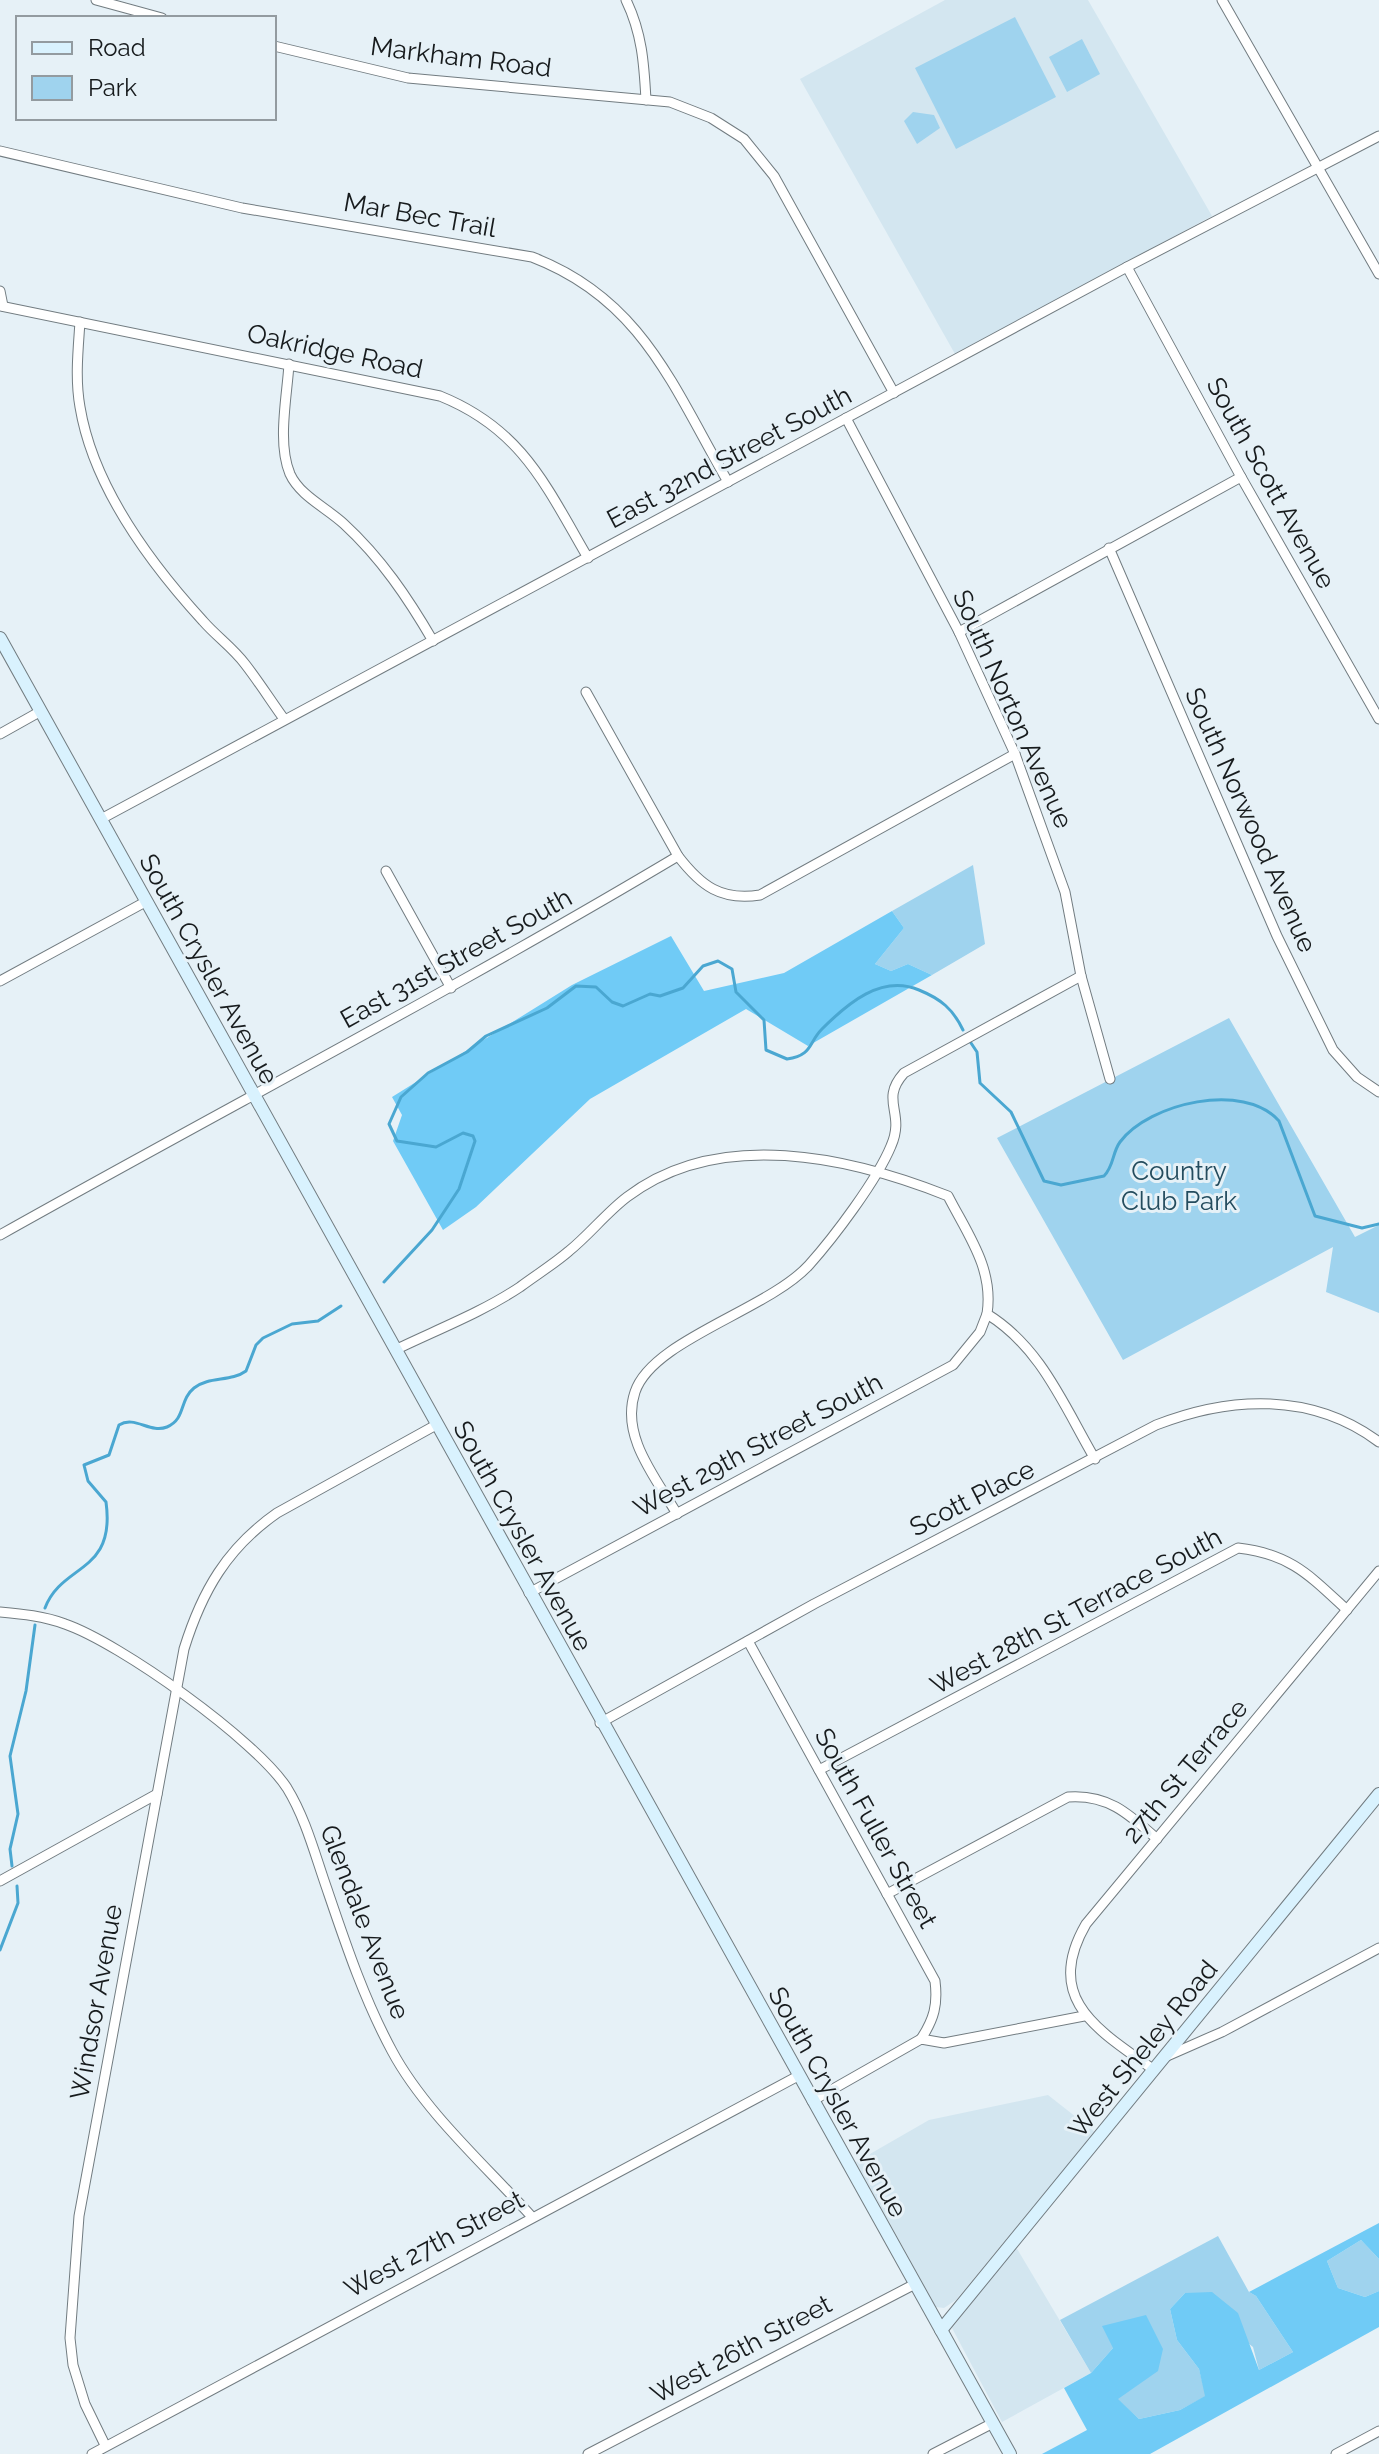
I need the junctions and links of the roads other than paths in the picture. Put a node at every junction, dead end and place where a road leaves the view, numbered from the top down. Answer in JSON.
{"nodes":[{"id":1,"x":96,"y":0,"type":"edge"},
{"id":2,"x":626,"y":0,"type":"edge"},
{"id":3,"x":1222,"y":0,"type":"edge"},
{"id":4,"x":155,"y":16,"type":"edge"},
{"id":5,"x":276,"y":46,"type":"edge"},
{"id":6,"x":646,"y":100,"type":"junction"},
{"id":7,"x":1379,"y":136,"type":"edge"},
{"id":8,"x":0,"y":151,"type":"edge"},
{"id":9,"x":1318,"y":168,"type":"junction"},
{"id":10,"x":1127,"y":267,"type":"junction"},
{"id":11,"x":1379,"y":274,"type":"edge"},
{"id":12,"x":0,"y":291,"type":"edge"},
{"id":13,"x":1,"y":306,"type":"edge"},
{"id":14,"x":80,"y":322,"type":"junction"},
{"id":15,"x":289,"y":364,"type":"junction"},
{"id":16,"x":894,"y":393,"type":"junction"},
{"id":17,"x":846,"y":418,"type":"junction"},
{"id":18,"x":1241,"y":477,"type":"junction"},
{"id":19,"x":728,"y":482,"type":"junction"},
{"id":20,"x":1109,"y":548,"type":"junction"},
{"id":21,"x":588,"y":558,"type":"junction"},
{"id":22,"x":959,"y":632,"type":"junction"},
{"id":23,"x":0,"y":638,"type":"edge"},
{"id":24,"x":433,"y":641,"type":"junction"},
{"id":25,"x":586,"y":692,"type":"dead end"},
{"id":26,"x":41,"y":711,"type":"junction"},
{"id":27,"x":284,"y":719,"type":"junction"},
{"id":28,"x":1379,"y":719,"type":"edge"},
{"id":29,"x":0,"y":734,"type":"edge"},
{"id":30,"x":1015,"y":754,"type":"junction"},
{"id":31,"x":101,"y":819,"type":"junction"},
{"id":32,"x":678,"y":856,"type":"junction"},
{"id":33,"x":386,"y":871,"type":"dead end"},
{"id":34,"x":147,"y":901,"type":"junction"},
{"id":35,"x":1081,"y":976,"type":"junction"},
{"id":36,"x":0,"y":981,"type":"edge"},
{"id":37,"x":451,"y":988,"type":"junction"},
{"id":38,"x":1110,"y":1079,"type":"dead end"},
{"id":39,"x":1379,"y":1092,"type":"edge"},
{"id":40,"x":253,"y":1093,"type":"junction"},
{"id":41,"x":875,"y":1174,"type":"junction"},
{"id":42,"x":0,"y":1235,"type":"edge"},
{"id":43,"x":987,"y":1314,"type":"junction"},
{"id":44,"x":395,"y":1350,"type":"junction"},
{"id":45,"x":436,"y":1425,"type":"junction"},
{"id":46,"x":1379,"y":1442,"type":"edge"},
{"id":47,"x":1095,"y":1459,"type":"junction"},
{"id":48,"x":677,"y":1514,"type":"junction"},
{"id":49,"x":1379,"y":1571,"type":"edge"},
{"id":50,"x":529,"y":1593,"type":"junction"},
{"id":51,"x":1347,"y":1610,"type":"junction"},
{"id":52,"x":0,"y":1612,"type":"edge"},
{"id":53,"x":748,"y":1641,"type":"junction"},
{"id":54,"x":177,"y":1692,"type":"junction"},
{"id":55,"x":600,"y":1723,"type":"junction"},
{"id":56,"x":819,"y":1770,"type":"junction"},
{"id":57,"x":157,"y":1794,"type":"junction"},
{"id":58,"x":1379,"y":1794,"type":"edge"},
{"id":59,"x":1157,"y":1839,"type":"junction"},
{"id":60,"x":0,"y":1881,"type":"edge"},
{"id":61,"x":887,"y":1894,"type":"junction"},
{"id":62,"x":1379,"y":1948,"type":"edge"},
{"id":63,"x":1084,"y":2016,"type":"junction"},
{"id":64,"x":921,"y":2039,"type":"junction"},
{"id":65,"x":1165,"y":2057,"type":"junction"},
{"id":66,"x":1154,"y":2070,"type":"junction"},
{"id":67,"x":798,"y":2076,"type":"junction"},
{"id":68,"x":812,"y":2101,"type":"junction"},
{"id":69,"x":532,"y":2217,"type":"junction"},
{"id":70,"x":915,"y":2284,"type":"junction"},
{"id":71,"x":941,"y":2330,"type":"junction"},
{"id":72,"x":993,"y":2423,"type":"junction"},
{"id":73,"x":1379,"y":2431,"type":"edge"},
{"id":74,"x":105,"y":2445,"type":"junction"},
{"id":75,"x":92,"y":2454,"type":"edge"},
{"id":76,"x":588,"y":2454,"type":"edge"},
{"id":77,"x":933,"y":2454,"type":"edge"},
{"id":78,"x":1010,"y":2454,"type":"edge"},
{"id":79,"x":1336,"y":2454,"type":"edge"}],
"edges":[{"from":1,"to":4,"type":"street"},
{"from":2,"to":6,"type":"street"},
{"from":3,"to":9,"type":"street"},
{"from":5,"to":6,"type":"street","name":"Markham Road"},
{"from":6,"to":16,"type":"street"},
{"from":7,"to":9,"type":"street","name":"East 32nd Street South"},
{"from":8,"to":19,"type":"street","name":"Mar Bec Trail"},
{"from":9,"to":10,"type":"street","name":"East 32nd Street South"},
{"from":9,"to":11,"type":"street"},
{"from":10,"to":16,"type":"street","name":"East 32nd Street South"},
{"from":10,"to":18,"type":"street","name":"South Scott Avenue"},
{"from":12,"to":13,"type":"street"},
{"from":13,"to":14,"type":"street","name":"Oakridge Road"},
{"from":14,"to":15,"type":"street","name":"Oakridge Road"},
{"from":14,"to":27,"type":"street"},
{"from":15,"to":21,"type":"street","name":"Oakridge Road"},
{"from":15,"to":24,"type":"street"},
{"from":16,"to":17,"type":"street","name":"East 32nd Street South"},
{"from":17,"to":19,"type":"street","name":"East 32nd Street South"},
{"from":17,"to":22,"type":"street","name":"South Norton Avenue"},
{"from":18,"to":20,"type":"street"},
{"from":18,"to":28,"type":"street","name":"South Scott Avenue"},
{"from":19,"to":21,"type":"street","name":"East 32nd Street South"},
{"from":20,"to":22,"type":"street"},
{"from":20,"to":39,"type":"street","name":"South Norwood Avenue"},
{"from":21,"to":24,"type":"street","name":"East 32nd Street South"},
{"from":22,"to":30,"type":"street","name":"South Norton Avenue"},
{"from":23,"to":26,"type":"main road","name":"South Crysler Avenue"},
{"from":24,"to":27,"type":"street","name":"East 32nd Street South"},
{"from":25,"to":32,"type":"street"},
{"from":26,"to":29,"type":"street"},
{"from":26,"to":31,"type":"main road","name":"South Crysler Avenue"},
{"from":27,"to":31,"type":"street","name":"East 32nd Street South"},
{"from":30,"to":32,"type":"street"},
{"from":30,"to":35,"type":"street","name":"South Norton Avenue"},
{"from":31,"to":34,"type":"main road","name":"South Crysler Avenue"},
{"from":32,"to":37,"type":"street","name":"East 31st Street South"},
{"from":33,"to":37,"type":"street"},
{"from":34,"to":36,"type":"street"},
{"from":34,"to":40,"type":"main road","name":"South Crysler Avenue"},
{"from":35,"to":38,"type":"street","name":"South Norton Avenue"},
{"from":35,"to":41,"type":"street"},
{"from":37,"to":40,"type":"street","name":"East 31st Street South"},
{"from":40,"to":42,"type":"street","name":"East 31st Street South"},
{"from":40,"to":44,"type":"main road","name":"South Crysler Avenue"},
{"from":41,"to":43,"type":"street"},
{"from":41,"to":44,"type":"street"},
{"from":41,"to":48,"type":"street"},
{"from":43,"to":47,"type":"street"},
{"from":43,"to":48,"type":"street","name":"West 29th Street South"},
{"from":44,"to":45,"type":"main road","name":"South Crysler Avenue"},
{"from":45,"to":50,"type":"main road","name":"South Crysler Avenue"},
{"from":45,"to":54,"type":"street","name":"Windsor Avenue"},
{"from":46,"to":47,"type":"street","name":"Scott Place"},
{"from":47,"to":53,"type":"street","name":"Scott Place"},
{"from":48,"to":50,"type":"street","name":"West 29th Street South"},
{"from":49,"to":51,"type":"street","name":"27th St Terrace"},
{"from":50,"to":55,"type":"main road","name":"South Crysler Avenue"},
{"from":51,"to":56,"type":"street","name":"West 28th St Terrace South"},
{"from":51,"to":59,"type":"street","name":"27th St Terrace"},
{"from":52,"to":54,"type":"street","name":"Glendale Avenue"},
{"from":53,"to":55,"type":"street","name":"Scott Place"},
{"from":53,"to":56,"type":"street","name":"South Fuller Street"},
{"from":54,"to":57,"type":"street","name":"Windsor Avenue"},
{"from":54,"to":69,"type":"street","name":"Glendale Avenue"},
{"from":55,"to":67,"type":"main road","name":"South Crysler Avenue"},
{"from":56,"to":61,"type":"street","name":"South Fuller Street"},
{"from":57,"to":60,"type":"street"},
{"from":57,"to":74,"type":"street","name":"Windsor Avenue"},
{"from":58,"to":65,"type":"main road","name":"West Sheley Road"},
{"from":59,"to":61,"type":"street"},
{"from":59,"to":63,"type":"street","name":"27th St Terrace"},
{"from":61,"to":64,"type":"street","name":"South Fuller Street"},
{"from":62,"to":65,"type":"street"},
{"from":63,"to":64,"type":"street"},
{"from":63,"to":66,"type":"street"},
{"from":64,"to":68,"type":"street"},
{"from":65,"to":66,"type":"main road","name":"West Sheley Road"},
{"from":66,"to":71,"type":"main road","name":"West Sheley Road"},
{"from":67,"to":68,"type":"main road","name":"South Crysler Avenue"},
{"from":67,"to":69,"type":"street","name":"West 27th Street"},
{"from":68,"to":70,"type":"main road","name":"South Crysler Avenue"},
{"from":69,"to":74,"type":"street","name":"West 27th Street"},
{"from":70,"to":71,"type":"main road","name":"South Crysler Avenue"},
{"from":70,"to":76,"type":"street","name":"West 26th Street"},
{"from":71,"to":72,"type":"main road","name":"South Crysler Avenue"},
{"from":72,"to":77,"type":"street"},
{"from":72,"to":78,"type":"main road","name":"South Crysler Avenue"},
{"from":73,"to":79,"type":"street"},
{"from":74,"to":75,"type":"street","name":"West 27th Street"}]}
